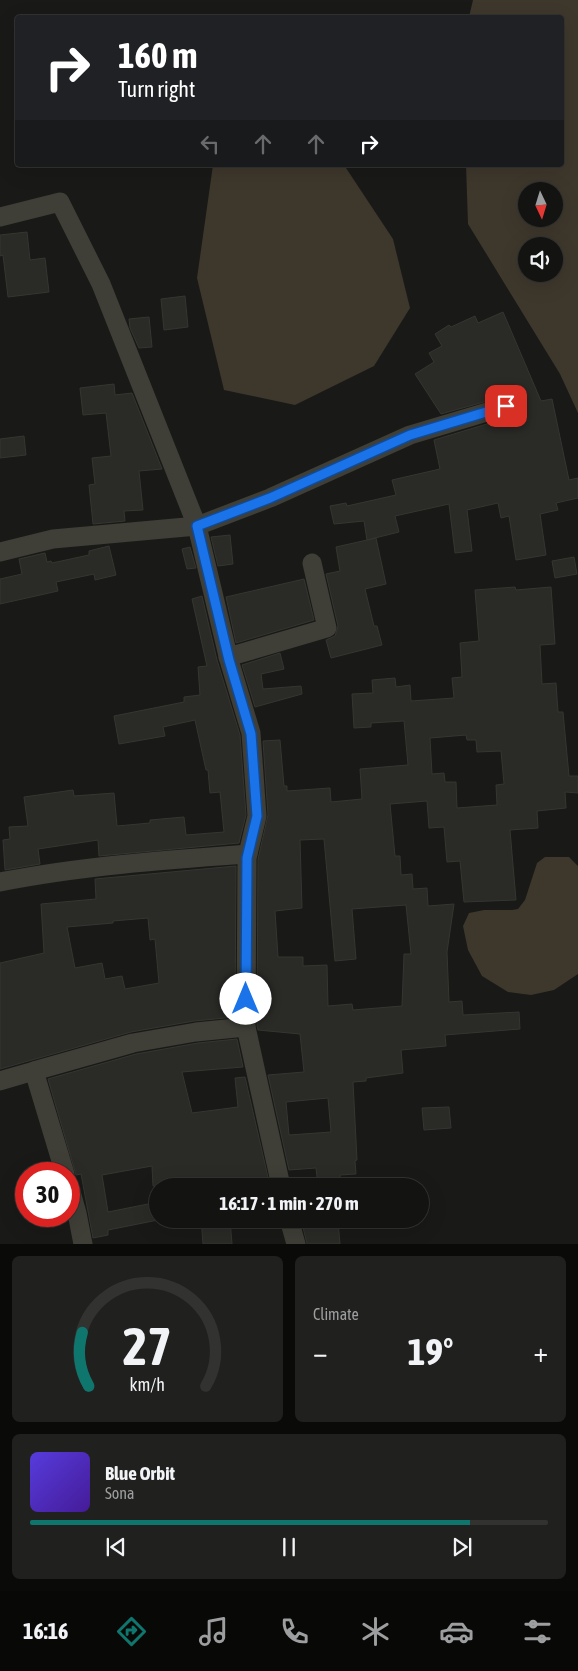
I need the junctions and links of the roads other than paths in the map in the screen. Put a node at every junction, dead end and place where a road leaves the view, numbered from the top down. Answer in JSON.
{"nodes":[{"id":1,"x":0,"y":217,"type":"edge"},
{"id":2,"x":506,"y":406,"type":"dead end"},
{"id":3,"x":197,"y":526,"type":"junction"},
{"id":4,"x":0,"y":552,"type":"edge"},
{"id":5,"x":312,"y":562,"type":"dead end"},
{"id":6,"x":228,"y":657,"type":"junction"},
{"id":7,"x":248,"y":854,"type":"junction"},
{"id":8,"x":0,"y":882,"type":"edge"},
{"id":9,"x":246,"y":1027,"type":"junction"},
{"id":10,"x":34,"y":1071,"type":"junction"},
{"id":11,"x":0,"y":1081,"type":"edge"},
{"id":12,"x":61,"y":1162,"type":"edge"},
{"id":13,"x":279,"y":1178,"type":"edge"},
{"id":14,"x":80,"y":1226,"type":"edge"},
{"id":15,"x":292,"y":1228,"type":"edge"},
{"id":16,"x":83,"y":1244,"type":"edge"},
{"id":17,"x":296,"y":1244,"type":"edge"}],
"edges":[{"from":1,"to":3,"type":"street"},
{"from":2,"to":3,"type":"street"},
{"from":3,"to":4,"type":"street"},
{"from":3,"to":6,"type":"street"},
{"from":5,"to":6,"type":"street"},
{"from":6,"to":7,"type":"street"},
{"from":7,"to":8,"type":"street"},
{"from":7,"to":9,"type":"street"},
{"from":9,"to":10,"type":"street"},
{"from":9,"to":13,"type":"street"},
{"from":10,"to":11,"type":"street"},
{"from":10,"to":12,"type":"street"},
{"from":14,"to":16,"type":"street"},
{"from":15,"to":17,"type":"street"}]}
